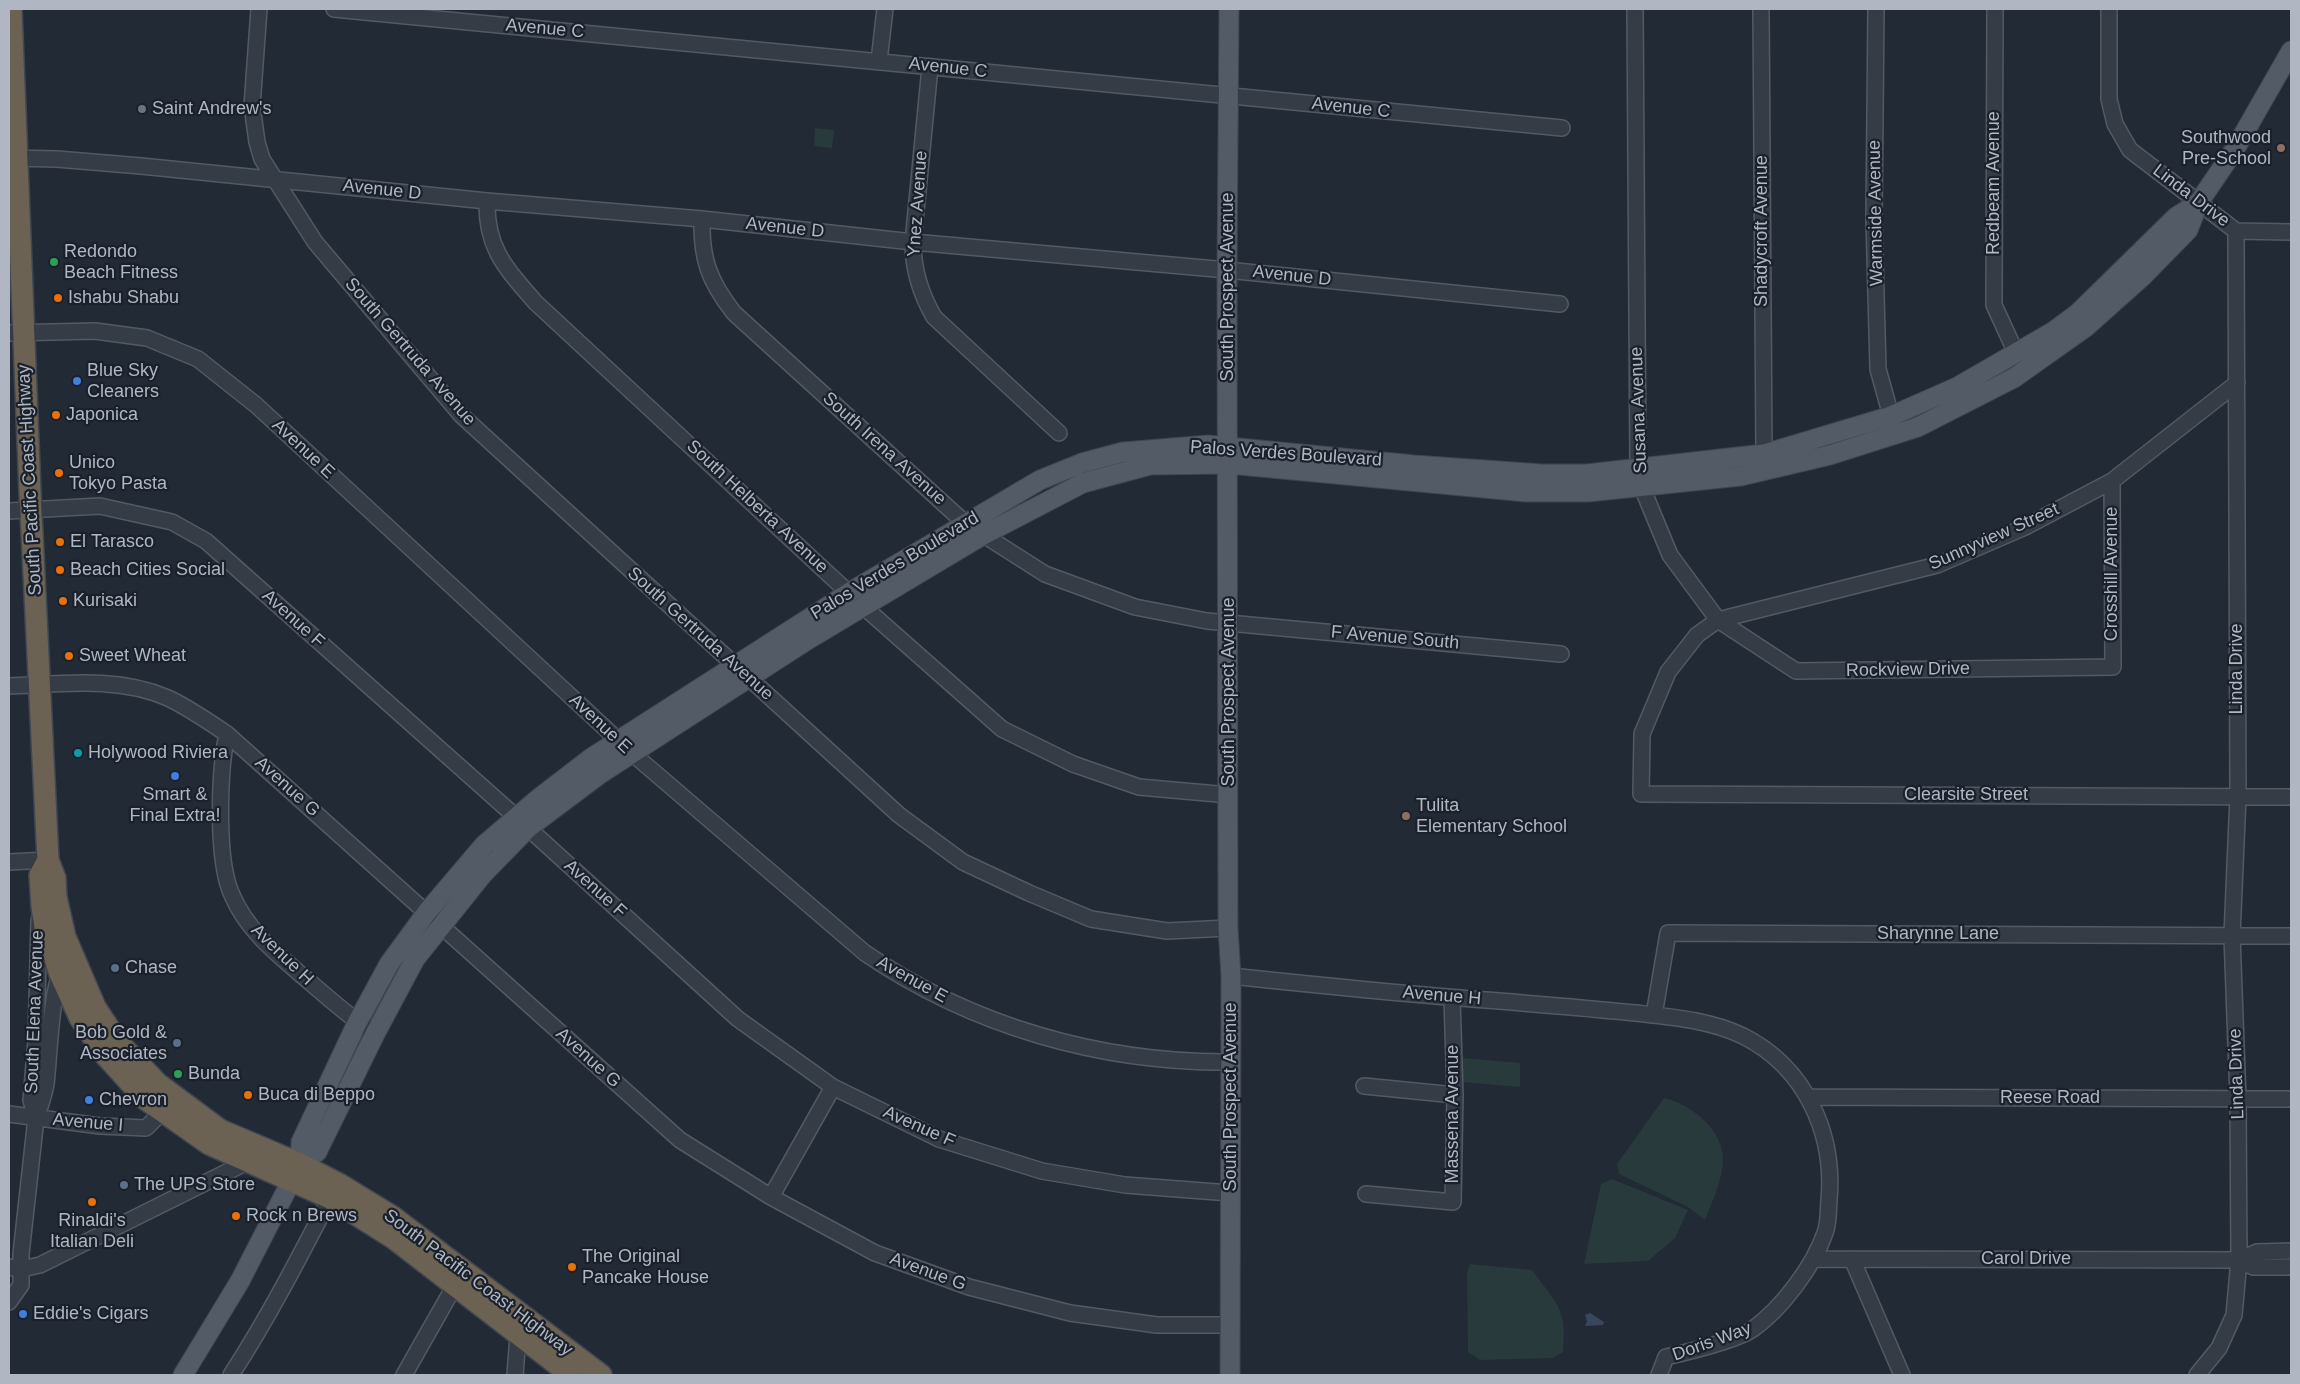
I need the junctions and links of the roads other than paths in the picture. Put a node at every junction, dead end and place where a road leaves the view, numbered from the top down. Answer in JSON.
{"nodes":[{"id":1,"x":11,"y":9,"type":"edge"},
{"id":2,"x":259,"y":9,"type":"edge"},
{"id":3,"x":334,"y":9,"type":"edge"},
{"id":4,"x":885,"y":9,"type":"edge"},
{"id":5,"x":1229,"y":9,"type":"edge"},
{"id":6,"x":1636,"y":9,"type":"edge"},
{"id":7,"x":1761,"y":9,"type":"edge"},
{"id":8,"x":1876,"y":9,"type":"edge"},
{"id":9,"x":1995,"y":9,"type":"edge"},
{"id":10,"x":2109,"y":9,"type":"edge"},
{"id":11,"x":2291,"y":51,"type":"edge"},
{"id":12,"x":879,"y":61,"type":"junction"},
{"id":13,"x":930,"y":67,"type":"junction"},
{"id":14,"x":1229,"y":96,"type":"junction"},
{"id":15,"x":1562,"y":128,"type":"dead end"},
{"id":16,"x":13,"y":158,"type":"edge"},
{"id":17,"x":273,"y":179,"type":"junction"},
{"id":18,"x":487,"y":201,"type":"junction"},
{"id":19,"x":2198,"y":202,"type":"junction"},
{"id":20,"x":702,"y":219,"type":"junction"},
{"id":21,"x":2236,"y":231,"type":"junction"},
{"id":22,"x":2291,"y":232,"type":"edge"},
{"id":23,"x":913,"y":242,"type":"junction"},
{"id":24,"x":1227,"y":270,"type":"junction"},
{"id":25,"x":1560,"y":304,"type":"dead end"},
{"id":26,"x":2082,"y":320,"type":"junction"},
{"id":27,"x":16,"y":333,"type":"edge"},
{"id":28,"x":2016,"y":353,"type":"junction"},
{"id":29,"x":2236,"y":384,"type":"junction"},
{"id":30,"x":1961,"y":395,"type":"junction"},
{"id":31,"x":1891,"y":416,"type":"junction"},
{"id":32,"x":1059,"y":433,"type":"dead end"},
{"id":33,"x":1830,"y":434,"type":"junction"},
{"id":34,"x":1836,"y":453,"type":"junction"},
{"id":35,"x":1764,"y":454,"type":"junction"},
{"id":36,"x":1229,"y":455,"type":"junction"},
{"id":37,"x":1639,"y":477,"type":"junction"},
{"id":38,"x":2112,"y":481,"type":"junction"},
{"id":39,"x":31,"y":510,"type":"junction"},
{"id":40,"x":9,"y":511,"type":"edge"},
{"id":41,"x":965,"y":523,"type":"junction"},
{"id":42,"x":983,"y":535,"type":"junction"},
{"id":43,"x":850,"y":592,"type":"junction"},
{"id":44,"x":864,"y":607,"type":"junction"},
{"id":45,"x":1718,"y":620,"type":"junction"},
{"id":46,"x":1229,"y":622,"type":"junction"},
{"id":47,"x":1560,"y":654,"type":"dead end"},
{"id":48,"x":733,"y":665,"type":"junction"},
{"id":49,"x":2113,"y":667,"type":"joint"},
{"id":50,"x":749,"y":679,"type":"junction"},
{"id":51,"x":39,"y":685,"type":"junction"},
{"id":52,"x":9,"y":686,"type":"edge"},
{"id":53,"x":227,"y":734,"type":"junction"},
{"id":54,"x":626,"y":748,"type":"junction"},
{"id":55,"x":1228,"y":795,"type":"junction"},
{"id":56,"x":2238,"y":796,"type":"junction"},
{"id":57,"x":2291,"y":797,"type":"edge"},
{"id":58,"x":522,"y":822,"type":"junction"},
{"id":59,"x":48,"y":860,"type":"junction"},
{"id":60,"x":9,"y":862,"type":"edge"},
{"id":61,"x":42,"y":906,"type":"junction"},
{"id":62,"x":428,"y":912,"type":"junction"},
{"id":63,"x":441,"y":926,"type":"junction"},
{"id":64,"x":1228,"y":928,"type":"junction"},
{"id":65,"x":2232,"y":936,"type":"junction"},
{"id":66,"x":2291,"y":936,"type":"edge"},
{"id":67,"x":67,"y":968,"type":"junction"},
{"id":68,"x":1231,"y":976,"type":"junction"},
{"id":69,"x":1452,"y":998,"type":"junction"},
{"id":70,"x":1654,"y":1015,"type":"junction"},
{"id":71,"x":357,"y":1023,"type":"junction"},
{"id":72,"x":375,"y":1034,"type":"junction"},
{"id":73,"x":1230,"y":1062,"type":"junction"},
{"id":74,"x":1364,"y":1086,"type":"dead end"},
{"id":75,"x":833,"y":1088,"type":"junction"},
{"id":76,"x":1455,"y":1095,"type":"junction"},
{"id":77,"x":1810,"y":1097,"type":"junction"},
{"id":78,"x":2238,"y":1099,"type":"junction"},
{"id":79,"x":2291,"y":1099,"type":"edge"},
{"id":80,"x":162,"y":1112,"type":"junction"},
{"id":81,"x":9,"y":1114,"type":"edge"},
{"id":82,"x":36,"y":1118,"type":"junction"},
{"id":83,"x":208,"y":1123,"type":"junction"},
{"id":84,"x":249,"y":1161,"type":"junction"},
{"id":85,"x":296,"y":1171,"type":"junction"},
{"id":86,"x":1230,"y":1193,"type":"junction"},
{"id":87,"x":1366,"y":1194,"type":"dead end"},
{"id":88,"x":771,"y":1197,"type":"junction"},
{"id":89,"x":330,"y":1198,"type":"junction"},
{"id":90,"x":2291,"y":1251,"type":"edge"},
{"id":91,"x":1814,"y":1259,"type":"junction"},
{"id":92,"x":1852,"y":1259,"type":"junction"},
{"id":93,"x":2239,"y":1260,"type":"junction"},
{"id":94,"x":2291,"y":1267,"type":"edge"},
{"id":95,"x":15,"y":1268,"type":"edge"},
{"id":96,"x":459,"y":1277,"type":"junction"},
{"id":97,"x":9,"y":1302,"type":"edge"},
{"id":98,"x":1232,"y":1325,"type":"junction"},
{"id":99,"x":524,"y":1329,"type":"junction"},
{"id":100,"x":183,"y":1375,"type":"edge"},
{"id":101,"x":232,"y":1375,"type":"edge"},
{"id":102,"x":404,"y":1375,"type":"edge"},
{"id":103,"x":514,"y":1375,"type":"edge"},
{"id":104,"x":571,"y":1375,"type":"edge"},
{"id":105,"x":601,"y":1375,"type":"edge"},
{"id":106,"x":1230,"y":1375,"type":"edge"},
{"id":107,"x":1659,"y":1375,"type":"edge"},
{"id":108,"x":1902,"y":1375,"type":"edge"},
{"id":109,"x":2197,"y":1375,"type":"edge"}],
"edges":[{"from":1,"to":16,"type":"highway","name":"South Pacific Coast Highway"},
{"from":2,"to":17,"type":"street","name":"South Gertruda Avenue"},
{"from":3,"to":12,"type":"street","name":"Avenue C"},
{"from":4,"to":12,"type":"street"},
{"from":5,"to":14,"type":"main road","name":"South Prospect Avenue"},
{"from":6,"to":37,"type":"street","name":"Susana Avenue"},
{"from":7,"to":35,"type":"street","name":"Shadycroft Avenue"},
{"from":8,"to":31,"type":"street","name":"Warmside Avenue"},
{"from":9,"to":28,"type":"street","name":"Redbeam Avenue"},
{"from":10,"to":19,"type":"street","name":"Linda Drive"},
{"from":11,"to":19,"type":"main road","name":"Palos Verdes Boulevard"},
{"from":12,"to":13,"type":"street","name":"Avenue C"},
{"from":13,"to":14,"type":"street","name":"Avenue C"},
{"from":13,"to":23,"type":"street","name":"Ynez Avenue"},
{"from":14,"to":15,"type":"street","name":"Avenue C"},
{"from":14,"to":24,"type":"main road","name":"South Prospect Avenue"},
{"from":16,"to":17,"type":"street","name":"Avenue D"},
{"from":16,"to":27,"type":"highway","name":"South Pacific Coast Highway"},
{"from":17,"to":18,"type":"street","name":"Avenue D"},
{"from":17,"to":48,"type":"street","name":"South Gertruda Avenue"},
{"from":18,"to":20,"type":"street","name":"Avenue D"},
{"from":18,"to":43,"type":"street","name":"South Helberta Avenue"},
{"from":19,"to":21,"type":"street","name":"Linda Drive"},
{"from":19,"to":26,"type":"main road","name":"Palos Verdes Boulevard"},
{"from":20,"to":23,"type":"street","name":"Avenue D"},
{"from":20,"to":41,"type":"street","name":"South Irena Avenue"},
{"from":21,"to":22,"type":"street"},
{"from":21,"to":29,"type":"street","name":"Linda Drive"},
{"from":23,"to":24,"type":"street","name":"Avenue D"},
{"from":23,"to":32,"type":"street","name":"Ynez Avenue"},
{"from":24,"to":25,"type":"street","name":"Avenue D"},
{"from":24,"to":36,"type":"main road","name":"South Prospect Avenue"},
{"from":26,"to":28,"type":"main road","name":"Palos Verdes Boulevard"},
{"from":26,"to":30,"type":"main road","name":"Palos Verdes Boulevard"},
{"from":27,"to":39,"type":"highway","name":"South Pacific Coast Highway"},
{"from":27,"to":54,"type":"street","name":"Avenue E"},
{"from":28,"to":30,"type":"main road","name":"Palos Verdes Boulevard"},
{"from":29,"to":38,"type":"street","name":"Sunnyview Street"},
{"from":29,"to":56,"type":"street","name":"Linda Drive"},
{"from":30,"to":31,"type":"main road","name":"Palos Verdes Boulevard"},
{"from":30,"to":34,"type":"main road","name":"Palos Verdes Boulevard"},
{"from":31,"to":33,"type":"main road","name":"Palos Verdes Boulevard"},
{"from":33,"to":34,"type":"main road"},
{"from":33,"to":35,"type":"main road","name":"Palos Verdes Boulevard"},
{"from":34,"to":37,"type":"main road","name":"Palos Verdes Boulevard"},
{"from":35,"to":37,"type":"main road","name":"Palos Verdes Boulevard"},
{"from":36,"to":37,"type":"main road","name":"Palos Verdes Boulevard"},
{"from":36,"to":41,"type":"main road","name":"Palos Verdes Boulevard"},
{"from":36,"to":42,"type":"main road","name":"Palos Verdes Boulevard"},
{"from":36,"to":46,"type":"main road","name":"South Prospect Avenue"},
{"from":37,"to":45,"type":"street","name":"Susana Avenue"},
{"from":38,"to":45,"type":"street","name":"Sunnyview Street"},
{"from":38,"to":49,"type":"street","name":"Crosshill Avenue"},
{"from":39,"to":40,"type":"street","name":"Avenue F"},
{"from":39,"to":51,"type":"highway","name":"South Pacific Coast Highway"},
{"from":39,"to":58,"type":"street","name":"Avenue F"},
{"from":41,"to":42,"type":"street","name":"South Irena Avenue"},
{"from":41,"to":43,"type":"main road","name":"Palos Verdes Boulevard"},
{"from":42,"to":44,"type":"main road","name":"Palos Verdes Boulevard"},
{"from":42,"to":46,"type":"street","name":"South Irena Avenue"},
{"from":43,"to":44,"type":"street","name":"South Helberta Avenue"},
{"from":43,"to":48,"type":"main road","name":"Palos Verdes Boulevard"},
{"from":44,"to":50,"type":"main road","name":"Palos Verdes Boulevard"},
{"from":44,"to":55,"type":"street","name":"South Helberta Avenue"},
{"from":45,"to":49,"type":"street","name":"Rockview Drive"},
{"from":45,"to":56,"type":"street","name":"Clearsite Street"},
{"from":46,"to":47,"type":"street","name":"F Avenue South"},
{"from":46,"to":55,"type":"main road","name":"South Prospect Avenue"},
{"from":48,"to":50,"type":"street","name":"South Gertruda Avenue"},
{"from":48,"to":54,"type":"main road","name":"Palos Verdes Boulevard"},
{"from":50,"to":54,"type":"main road","name":"Palos Verdes Boulevard"},
{"from":50,"to":64,"type":"street","name":"South Gertruda Avenue"},
{"from":51,"to":52,"type":"street","name":"Avenue G"},
{"from":51,"to":53,"type":"street","name":"Avenue G"},
{"from":51,"to":59,"type":"highway","name":"South Pacific Coast Highway"},
{"from":53,"to":62,"type":"street","name":"Avenue G"},
{"from":53,"to":71,"type":"street","name":"Avenue H"},
{"from":54,"to":58,"type":"main road","name":"Palos Verdes Boulevard"},
{"from":54,"to":73,"type":"street","name":"Avenue E"},
{"from":55,"to":64,"type":"main road","name":"South Prospect Avenue"},
{"from":56,"to":57,"type":"street","name":"Clearsite Street"},
{"from":56,"to":65,"type":"street","name":"Linda Drive"},
{"from":58,"to":62,"type":"main road","name":"Palos Verdes Boulevard"},
{"from":58,"to":63,"type":"main road","name":"Palos Verdes Boulevard"},
{"from":58,"to":75,"type":"street","name":"Avenue F"},
{"from":59,"to":60,"type":"street"},
{"from":59,"to":61,"type":"highway","name":"South Pacific Coast Highway"},
{"from":59,"to":67,"type":"highway","name":"South Pacific Coast Highway"},
{"from":61,"to":67,"type":"highway","name":"South Pacific Coast Highway"},
{"from":61,"to":82,"type":"street","name":"South Elena Avenue"},
{"from":62,"to":63,"type":"street","name":"Avenue G"},
{"from":62,"to":71,"type":"main road","name":"Palos Verdes Boulevard"},
{"from":63,"to":72,"type":"main road","name":"Palos Verdes Boulevard"},
{"from":63,"to":88,"type":"street","name":"Avenue G"},
{"from":64,"to":68,"type":"main road","name":"South Prospect Avenue"},
{"from":65,"to":66,"type":"street","name":"Sharynne Lane"},
{"from":65,"to":70,"type":"street","name":"Sharynne Lane"},
{"from":65,"to":78,"type":"street","name":"Linda Drive"},
{"from":67,"to":80,"type":"highway","name":"South Pacific Coast Highway"},
{"from":67,"to":82,"type":"street","name":"South Elena Avenue"},
{"from":67,"to":83,"type":"highway","name":"South Pacific Coast Highway"},
{"from":68,"to":69,"type":"street","name":"Avenue H"},
{"from":68,"to":73,"type":"main road","name":"South Prospect Avenue"},
{"from":69,"to":70,"type":"street","name":"Avenue H"},
{"from":69,"to":76,"type":"street","name":"Massena Avenue"},
{"from":70,"to":77,"type":"street","name":"Doris Way"},
{"from":71,"to":72,"type":"street","name":"Avenue H"},
{"from":71,"to":85,"type":"main road","name":"Palos Verdes Boulevard"},
{"from":72,"to":85,"type":"main road","name":"Palos Verdes Boulevard"},
{"from":73,"to":86,"type":"main road","name":"South Prospect Avenue"},
{"from":74,"to":76,"type":"street"},
{"from":75,"to":86,"type":"street","name":"Avenue F"},
{"from":75,"to":88,"type":"street"},
{"from":76,"to":87,"type":"street","name":"Massena Avenue"},
{"from":77,"to":78,"type":"street","name":"Reese Road"},
{"from":77,"to":91,"type":"street","name":"Doris Way"},
{"from":78,"to":79,"type":"street","name":"Reese Road"},
{"from":78,"to":93,"type":"street","name":"Linda Drive"},
{"from":80,"to":82,"type":"street","name":"Avenue I"},
{"from":80,"to":83,"type":"highway"},
{"from":80,"to":84,"type":"highway","name":"South Pacific Coast Highway"},
{"from":81,"to":82,"type":"street","name":"Avenue I"},
{"from":82,"to":95,"type":"street","name":"South Elena Avenue"},
{"from":83,"to":85,"type":"highway","name":"South Pacific Coast Highway"},
{"from":84,"to":85,"type":"highway","name":"South Pacific Coast Highway"},
{"from":84,"to":95,"type":"street"},
{"from":85,"to":89,"type":"highway","name":"South Pacific Coast Highway"},
{"from":85,"to":96,"type":"highway","name":"South Pacific Coast Highway"},
{"from":85,"to":100,"type":"main road","name":"Palos Verdes Boulevard"},
{"from":86,"to":98,"type":"main road","name":"South Prospect Avenue"},
{"from":88,"to":98,"type":"street","name":"Avenue G"},
{"from":89,"to":96,"type":"highway","name":"South Pacific Coast Highway"},
{"from":89,"to":101,"type":"street"},
{"from":90,"to":93,"type":"street","name":"Carol Drive"},
{"from":91,"to":92,"type":"street","name":"Carol Drive"},
{"from":91,"to":107,"type":"street","name":"Doris Way"},
{"from":92,"to":93,"type":"street","name":"Carol Drive"},
{"from":92,"to":108,"type":"street"},
{"from":93,"to":94,"type":"street","name":"Carol Drive"},
{"from":93,"to":109,"type":"street","name":"Linda Drive"},
{"from":95,"to":97,"type":"street","name":"South Elena Avenue"},
{"from":96,"to":99,"type":"highway","name":"South Pacific Coast Highway"},
{"from":96,"to":102,"type":"street"},
{"from":98,"to":106,"type":"main road","name":"South Prospect Avenue"},
{"from":99,"to":103,"type":"street"},
{"from":99,"to":104,"type":"highway","name":"South Pacific Coast Highway"},
{"from":99,"to":105,"type":"highway","name":"South Pacific Coast Highway"}]}
